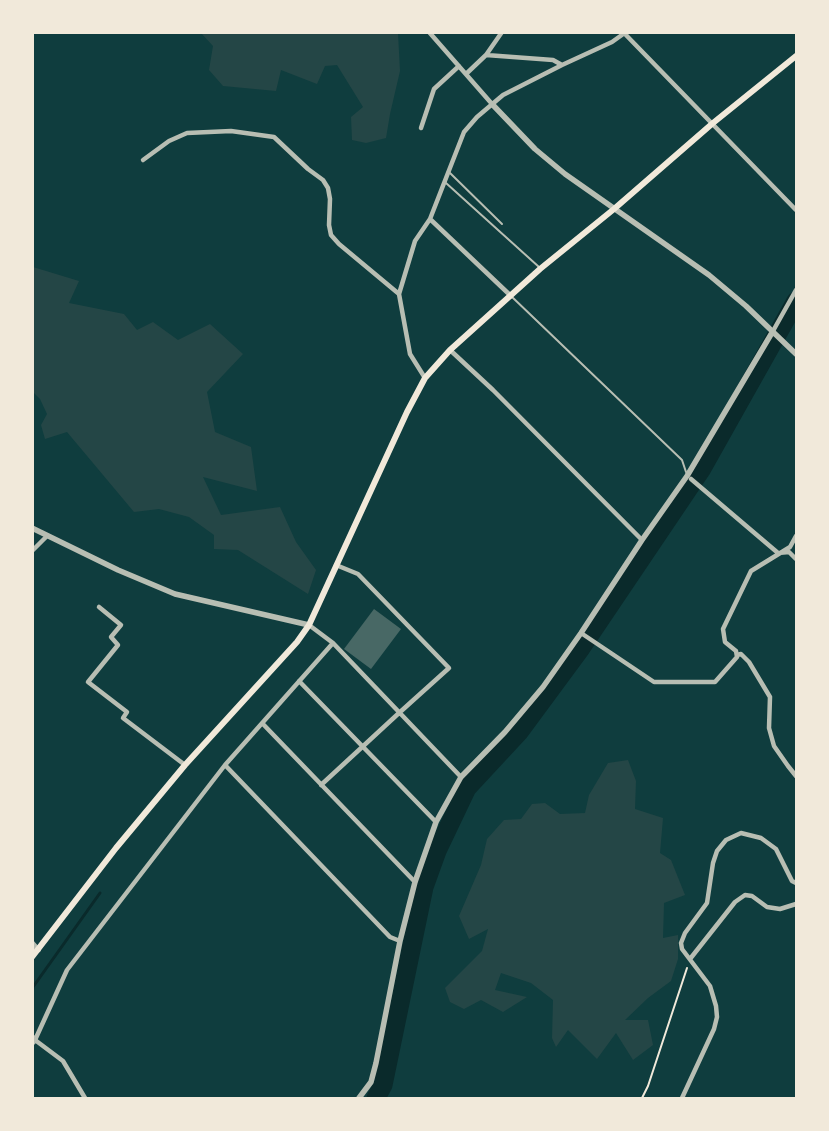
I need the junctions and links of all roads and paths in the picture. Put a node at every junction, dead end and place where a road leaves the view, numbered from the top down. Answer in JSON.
{"nodes":[{"id":1,"x":429,"y":32,"type":"edge"},
{"id":2,"x":502,"y":32,"type":"edge"},
{"id":3,"x":626,"y":33,"type":"edge"},
{"id":4,"x":486,"y":55,"type":"junction"},
{"id":5,"x":796,"y":56,"type":"edge"},
{"id":6,"x":562,"y":65,"type":"junction"},
{"id":7,"x":460,"y":66,"type":"junction"},
{"id":8,"x":466,"y":74,"type":"junction"},
{"id":9,"x":492,"y":104,"type":"junction"},
{"id":10,"x":713,"y":124,"type":"junction"},
{"id":11,"x":421,"y":128,"type":"dead end"},
{"id":12,"x":143,"y":160,"type":"dead end"},
{"id":13,"x":448,"y":171,"type":"junction"},
{"id":14,"x":444,"y":181,"type":"junction"},
{"id":15,"x":614,"y":209,"type":"junction"},
{"id":16,"x":796,"y":210,"type":"edge"},
{"id":17,"x":430,"y":219,"type":"junction"},
{"id":18,"x":502,"y":224,"type":"dead end"},
{"id":19,"x":540,"y":269,"type":"junction"},
{"id":20,"x":796,"y":290,"type":"edge"},
{"id":21,"x":399,"y":294,"type":"junction"},
{"id":22,"x":511,"y":296,"type":"junction"},
{"id":23,"x":773,"y":330,"type":"junction"},
{"id":24,"x":450,"y":350,"type":"junction"},
{"id":25,"x":796,"y":354,"type":"edge"},
{"id":26,"x":426,"y":378,"type":"junction"},
{"id":27,"x":689,"y":477,"type":"junction"},
{"id":28,"x":32,"y":528,"type":"edge"},
{"id":29,"x":46,"y":536,"type":"junction"},
{"id":30,"x":796,"y":536,"type":"edge"},
{"id":31,"x":642,"y":540,"type":"junction"},
{"id":32,"x":32,"y":552,"type":"edge"},
{"id":33,"x":778,"y":553,"type":"junction"},
{"id":34,"x":796,"y":559,"type":"edge"},
{"id":35,"x":336,"y":565,"type":"junction"},
{"id":36,"x":99,"y":607,"type":"dead end"},
{"id":37,"x":310,"y":625,"type":"junction"},
{"id":38,"x":581,"y":633,"type":"junction"},
{"id":39,"x":333,"y":643,"type":"junction"},
{"id":40,"x":738,"y":654,"type":"junction"},
{"id":41,"x":299,"y":681,"type":"junction"},
{"id":42,"x":398,"y":713,"type":"junction"},
{"id":43,"x":262,"y":723,"type":"junction"},
{"id":44,"x":363,"y":747,"type":"junction"},
{"id":45,"x":185,"y":765,"type":"junction"},
{"id":46,"x":224,"y":765,"type":"junction"},
{"id":47,"x":796,"y":776,"type":"edge"},
{"id":48,"x":461,"y":777,"type":"junction"},
{"id":49,"x":321,"y":785,"type":"junction"},
{"id":50,"x":436,"y":822,"type":"junction"},
{"id":51,"x":415,"y":882,"type":"junction"},
{"id":52,"x":796,"y":883,"type":"edge"},
{"id":53,"x":796,"y":904,"type":"edge"},
{"id":54,"x":400,"y":941,"type":"junction"},
{"id":55,"x":32,"y":943,"type":"edge"},
{"id":56,"x":38,"y":950,"type":"junction"},
{"id":57,"x":32,"y":957,"type":"edge"},
{"id":58,"x":690,"y":960,"type":"junction"},
{"id":59,"x":33,"y":1040,"type":"edge"},
{"id":60,"x":85,"y":1098,"type":"edge"},
{"id":61,"x":361,"y":1098,"type":"edge"},
{"id":62,"x":642,"y":1098,"type":"edge"},
{"id":63,"x":682,"y":1098,"type":"edge"}],
"edges":[{"from":1,"to":7,"type":"street"},
{"from":2,"to":4,"type":"street"},
{"from":3,"to":6,"type":"street"},
{"from":3,"to":10,"type":"street"},
{"from":4,"to":6,"type":"street"},
{"from":4,"to":8,"type":"street"},
{"from":5,"to":10,"type":"main road"},
{"from":6,"to":9,"type":"street"},
{"from":7,"to":8,"type":"street"},
{"from":7,"to":11,"type":"street"},
{"from":8,"to":9,"type":"street"},
{"from":9,"to":13,"type":"street"},
{"from":9,"to":15,"type":"street"},
{"from":10,"to":15,"type":"main road"},
{"from":10,"to":16,"type":"street"},
{"from":12,"to":21,"type":"street"},
{"from":13,"to":14,"type":"street"},
{"from":13,"to":18,"type":"lane"},
{"from":14,"to":17,"type":"street"},
{"from":14,"to":19,"type":"lane"},
{"from":15,"to":19,"type":"main road"},
{"from":15,"to":23,"type":"street"},
{"from":17,"to":21,"type":"street"},
{"from":17,"to":22,"type":"street"},
{"from":19,"to":22,"type":"main road"},
{"from":20,"to":23,"type":"street"},
{"from":21,"to":26,"type":"street"},
{"from":22,"to":24,"type":"main road"},
{"from":22,"to":27,"type":"lane"},
{"from":23,"to":25,"type":"street"},
{"from":23,"to":27,"type":"street"},
{"from":24,"to":26,"type":"main road"},
{"from":24,"to":31,"type":"street"},
{"from":26,"to":35,"type":"main road"},
{"from":27,"to":31,"type":"street"},
{"from":27,"to":33,"type":"street"},
{"from":28,"to":29,"type":"street"},
{"from":29,"to":32,"type":"street"},
{"from":29,"to":37,"type":"street"},
{"from":30,"to":33,"type":"street"},
{"from":31,"to":38,"type":"street"},
{"from":33,"to":34,"type":"street"},
{"from":33,"to":40,"type":"street"},
{"from":35,"to":37,"type":"main road"},
{"from":35,"to":42,"type":"street"},
{"from":36,"to":45,"type":"street"},
{"from":37,"to":39,"type":"street"},
{"from":37,"to":45,"type":"main road"},
{"from":38,"to":40,"type":"street"},
{"from":38,"to":48,"type":"street"},
{"from":39,"to":41,"type":"street"},
{"from":39,"to":42,"type":"street"},
{"from":40,"to":47,"type":"street"},
{"from":41,"to":43,"type":"street"},
{"from":41,"to":44,"type":"street"},
{"from":42,"to":44,"type":"street"},
{"from":42,"to":48,"type":"street"},
{"from":43,"to":46,"type":"street"},
{"from":43,"to":49,"type":"street"},
{"from":44,"to":49,"type":"street"},
{"from":44,"to":50,"type":"street"},
{"from":45,"to":56,"type":"main road"},
{"from":46,"to":54,"type":"street"},
{"from":46,"to":59,"type":"street"},
{"from":48,"to":50,"type":"street"},
{"from":49,"to":51,"type":"street"},
{"from":50,"to":51,"type":"street"},
{"from":51,"to":54,"type":"street"},
{"from":52,"to":58,"type":"street"},
{"from":53,"to":58,"type":"street"},
{"from":54,"to":61,"type":"street"},
{"from":55,"to":56,"type":"street"},
{"from":56,"to":57,"type":"main road"},
{"from":58,"to":62,"type":"path"},
{"from":58,"to":63,"type":"street"},
{"from":59,"to":60,"type":"street"}]}
